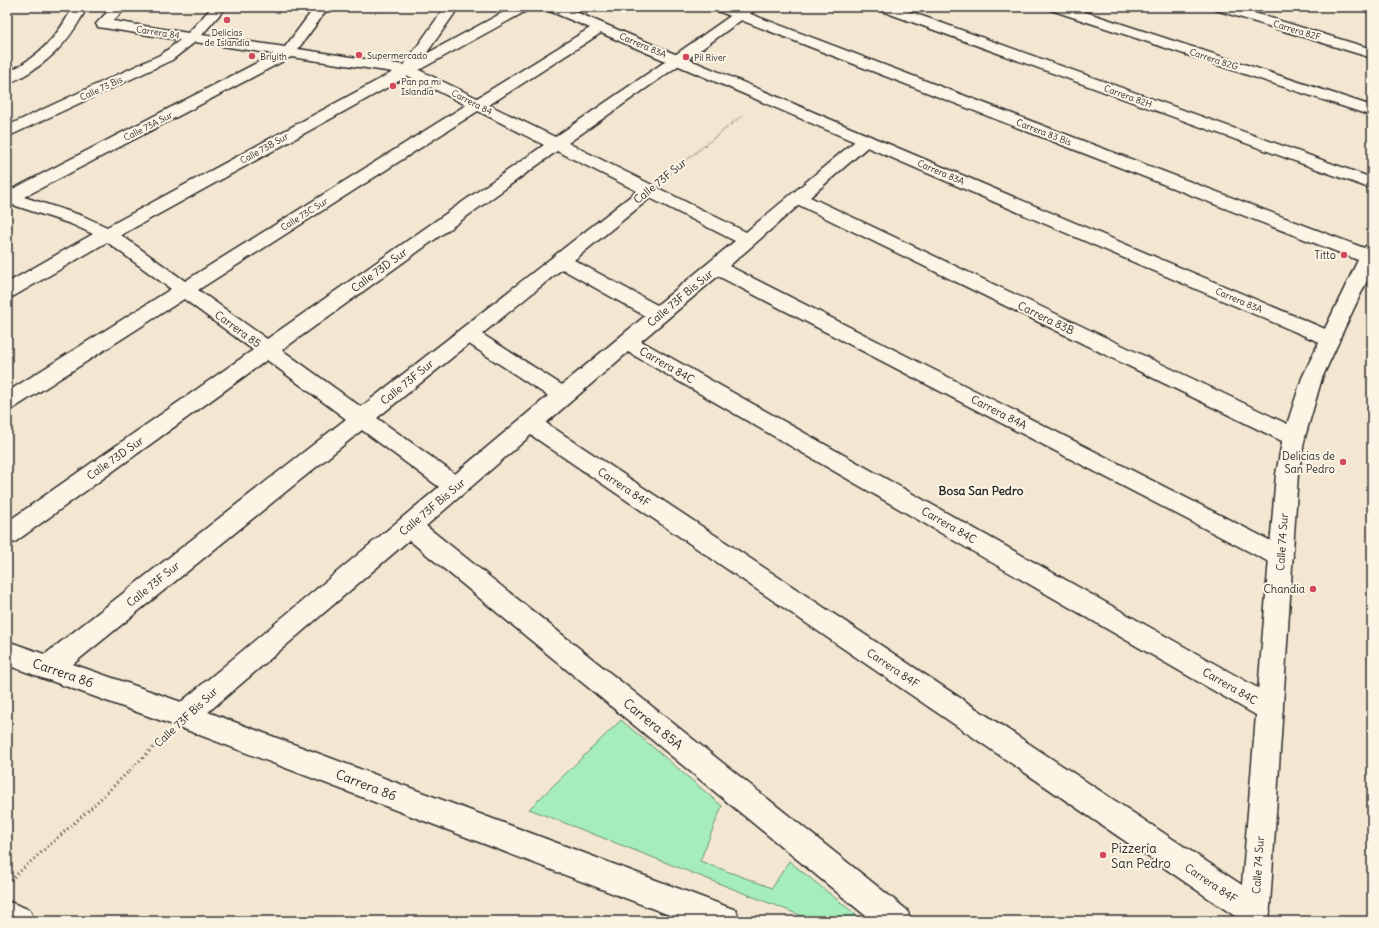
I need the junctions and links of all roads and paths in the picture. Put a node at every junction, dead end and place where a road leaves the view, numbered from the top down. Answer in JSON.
{"nodes":[{"id":1,"x":80,"y":7,"type":"edge"},
{"id":2,"x":120,"y":7,"type":"edge"},
{"id":3,"x":219,"y":7,"type":"edge"},
{"id":4,"x":322,"y":7,"type":"edge"},
{"id":5,"x":452,"y":7,"type":"edge"},
{"id":6,"x":523,"y":7,"type":"edge"},
{"id":7,"x":552,"y":7,"type":"edge"},
{"id":8,"x":720,"y":7,"type":"edge"},
{"id":9,"x":884,"y":7,"type":"edge"},
{"id":10,"x":1056,"y":7,"type":"edge"},
{"id":11,"x":1221,"y":7,"type":"edge"},
{"id":12,"x":746,"y":11,"type":"edge"},
{"id":13,"x":601,"y":27,"type":"junction"},
{"id":14,"x":192,"y":38,"type":"junction"},
{"id":15,"x":289,"y":52,"type":"junction"},
{"id":16,"x":1372,"y":54,"type":"edge"},
{"id":17,"x":677,"y":60,"type":"junction"},
{"id":18,"x":408,"y":70,"type":"junction"},
{"id":19,"x":7,"y":79,"type":"edge"},
{"id":20,"x":765,"y":97,"type":"junction"},
{"id":21,"x":477,"y":105,"type":"junction"},
{"id":22,"x":1372,"y":111,"type":"edge"},
{"id":23,"x":7,"y":132,"type":"edge"},
{"id":24,"x":866,"y":140,"type":"junction"},
{"id":25,"x":556,"y":144,"type":"junction"},
{"id":26,"x":1372,"y":184,"type":"edge"},
{"id":27,"x":649,"y":190,"type":"junction"},
{"id":28,"x":8,"y":198,"type":"edge"},
{"id":29,"x":798,"y":198,"type":"junction"},
{"id":30,"x":108,"y":234,"type":"junction"},
{"id":31,"x":748,"y":240,"type":"junction"},
{"id":32,"x":1370,"y":254,"type":"edge"},
{"id":33,"x":560,"y":260,"type":"junction"},
{"id":34,"x":716,"y":267,"type":"junction"},
{"id":35,"x":185,"y":290,"type":"junction"},
{"id":36,"x":7,"y":291,"type":"edge"},
{"id":37,"x":659,"y":315,"type":"junction"},
{"id":38,"x":468,"y":334,"type":"junction"},
{"id":39,"x":1330,"y":339,"type":"junction"},
{"id":40,"x":627,"y":342,"type":"junction"},
{"id":41,"x":268,"y":350,"type":"junction"},
{"id":42,"x":563,"y":396,"type":"junction"},
{"id":43,"x":7,"y":402,"type":"edge"},
{"id":44,"x":361,"y":418,"type":"junction"},
{"id":45,"x":530,"y":424,"type":"junction"},
{"id":46,"x":1294,"y":437,"type":"junction"},
{"id":47,"x":456,"y":487,"type":"junction"},
{"id":48,"x":409,"y":526,"type":"junction"},
{"id":49,"x":7,"y":535,"type":"edge"},
{"id":50,"x":1281,"y":557,"type":"junction"},
{"id":51,"x":7,"y":653,"type":"edge"},
{"id":52,"x":48,"y":668,"type":"junction"},
{"id":53,"x":1270,"y":709,"type":"junction"},
{"id":54,"x":184,"y":716,"type":"junction"},
{"id":55,"x":7,"y":883,"type":"edge"},
{"id":56,"x":7,"y":916,"type":"edge"},
{"id":57,"x":1254,"y":916,"type":"edge"},
{"id":58,"x":18,"y":921,"type":"edge"},
{"id":59,"x":725,"y":921,"type":"edge"},
{"id":60,"x":896,"y":921,"type":"edge"}],
"edges":[{"from":1,"to":19,"type":"street"},
{"from":2,"to":14,"type":"street","name":"Carrera 84"},
{"from":3,"to":14,"type":"street","name":"Calle 73 Bis"},
{"from":4,"to":15,"type":"street"},
{"from":5,"to":18,"type":"street"},
{"from":6,"to":18,"type":"street","name":"Calle 73B Sur"},
{"from":7,"to":13,"type":"street","name":"Carrera 83A"},
{"from":8,"to":12,"type":"street","name":"Carrera 83 Bis"},
{"from":9,"to":26,"type":"street","name":"Carrera 82H"},
{"from":10,"to":22,"type":"street","name":"Carrera 82G"},
{"from":11,"to":16,"type":"street","name":"Carrera 82F"},
{"from":12,"to":17,"type":"street","name":"Calle 73D Sur"},
{"from":12,"to":32,"type":"street","name":"Carrera 83 Bis"},
{"from":13,"to":17,"type":"street","name":"Carrera 83A"},
{"from":13,"to":21,"type":"street","name":"Calle 73C Sur"},
{"from":14,"to":15,"type":"street","name":"Carrera 84"},
{"from":14,"to":23,"type":"street","name":"Calle 73 Bis"},
{"from":15,"to":18,"type":"street","name":"Carrera 84"},
{"from":15,"to":28,"type":"street","name":"Calle 73A Sur"},
{"from":17,"to":20,"type":"street","name":"Carrera 83A"},
{"from":17,"to":25,"type":"street","name":"Calle 73D Sur"},
{"from":18,"to":21,"type":"street","name":"Carrera 84"},
{"from":18,"to":30,"type":"street","name":"Calle 73B Sur"},
{"from":20,"to":24,"type":"street","name":"Carrera 83A"},
{"from":20,"to":27,"type":"path","name":"Calle 73F Sur"},
{"from":21,"to":25,"type":"street","name":"Carrera 84"},
{"from":21,"to":35,"type":"street","name":"Calle 73C Sur"},
{"from":24,"to":29,"type":"street","name":"Calle 73F Bis Sur"},
{"from":24,"to":39,"type":"street","name":"Carrera 83A"},
{"from":25,"to":27,"type":"street","name":"Carrera 84"},
{"from":25,"to":41,"type":"street","name":"Calle 73D Sur"},
{"from":27,"to":31,"type":"street","name":"Carrera 84"},
{"from":27,"to":33,"type":"street","name":"Calle 73F Sur"},
{"from":28,"to":30,"type":"street","name":"Carrera 85"},
{"from":29,"to":31,"type":"street","name":"Calle 73F Bis Sur"},
{"from":29,"to":46,"type":"street","name":"Carrera 83B"},
{"from":30,"to":35,"type":"street","name":"Carrera 85"},
{"from":30,"to":36,"type":"street","name":"Calle 73B Sur"},
{"from":31,"to":34,"type":"street","name":"Calle 73F Bis Sur"},
{"from":32,"to":39,"type":"street","name":"Calle 74 Sur"},
{"from":33,"to":37,"type":"street"},
{"from":33,"to":38,"type":"street","name":"Calle 73F Sur"},
{"from":34,"to":37,"type":"street","name":"Calle 73F Bis Sur"},
{"from":34,"to":50,"type":"street","name":"Carrera 84A"},
{"from":35,"to":41,"type":"street","name":"Carrera 85"},
{"from":35,"to":43,"type":"street","name":"Calle 73C Sur"},
{"from":37,"to":40,"type":"street","name":"Calle 73F Bis Sur"},
{"from":38,"to":42,"type":"street"},
{"from":38,"to":44,"type":"street","name":"Calle 73F Sur"},
{"from":39,"to":46,"type":"street","name":"Calle 74 Sur"},
{"from":40,"to":42,"type":"street","name":"Calle 73F Bis Sur"},
{"from":40,"to":53,"type":"street","name":"Carrera 84C"},
{"from":41,"to":44,"type":"street","name":"Carrera 85"},
{"from":41,"to":49,"type":"street","name":"Calle 73D Sur"},
{"from":42,"to":45,"type":"street","name":"Calle 73F Bis Sur"},
{"from":44,"to":47,"type":"street","name":"Carrera 85"},
{"from":44,"to":52,"type":"street","name":"Calle 73F Sur"},
{"from":45,"to":47,"type":"street","name":"Calle 73F Bis Sur"},
{"from":45,"to":57,"type":"street","name":"Carrera 84F"},
{"from":46,"to":50,"type":"street","name":"Calle 74 Sur"},
{"from":47,"to":48,"type":"street","name":"Calle 73F Bis Sur"},
{"from":48,"to":54,"type":"street","name":"Calle 73F Bis Sur"},
{"from":48,"to":60,"type":"street","name":"Carrera 85A"},
{"from":50,"to":53,"type":"street","name":"Calle 74 Sur"},
{"from":51,"to":52,"type":"street","name":"Carrera 86"},
{"from":52,"to":54,"type":"street","name":"Carrera 86"},
{"from":53,"to":57,"type":"street","name":"Calle 74 Sur"},
{"from":54,"to":55,"type":"path","name":"Calle 73F Bis Sur"},
{"from":54,"to":59,"type":"street","name":"Carrera 86"},
{"from":56,"to":58,"type":"street"}]}
